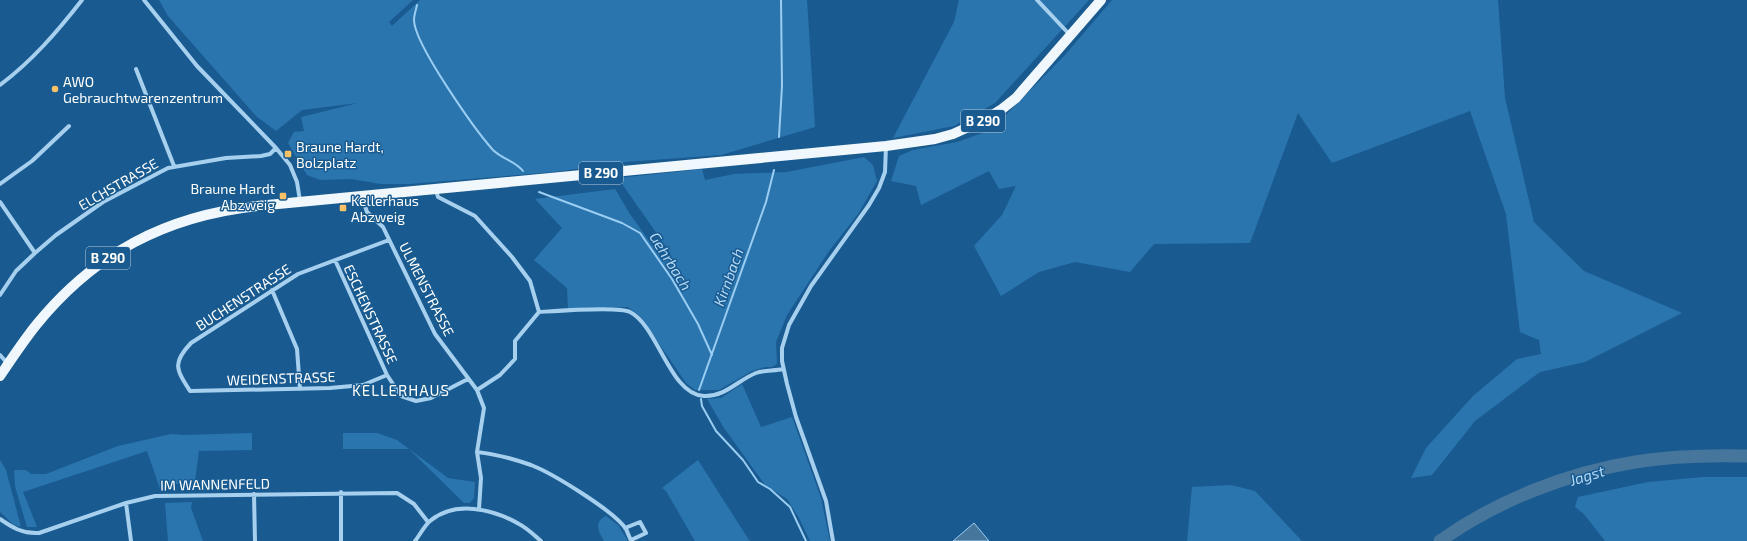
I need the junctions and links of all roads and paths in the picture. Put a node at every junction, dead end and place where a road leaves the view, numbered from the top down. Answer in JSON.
{"nodes":[{"id":1,"x":82,"y":0,"type":"edge"},
{"id":2,"x":144,"y":0,"type":"edge"},
{"id":3,"x":1037,"y":0,"type":"edge"},
{"id":4,"x":1101,"y":0,"type":"edge"},
{"id":5,"x":1070,"y":35,"type":"junction"},
{"id":6,"x":136,"y":69,"type":"dead end"},
{"id":7,"x":0,"y":85,"type":"edge"},
{"id":8,"x":69,"y":126,"type":"dead end"},
{"id":9,"x":886,"y":146,"type":"junction"},
{"id":10,"x":276,"y":148,"type":"junction"},
{"id":11,"x":174,"y":166,"type":"junction"},
{"id":12,"x":0,"y":184,"type":"edge"},
{"id":13,"x":436,"y":189,"type":"junction"},
{"id":14,"x":362,"y":197,"type":"junction"},
{"id":15,"x":0,"y":202,"type":"edge"},
{"id":16,"x":300,"y":202,"type":"junction"},
{"id":17,"x":389,"y":240,"type":"junction"},
{"id":18,"x":35,"y":253,"type":"junction"},
{"id":19,"x":335,"y":260,"type":"junction"},
{"id":20,"x":272,"y":290,"type":"junction"},
{"id":21,"x":0,"y":295,"type":"edge"},
{"id":22,"x":539,"y":312,"type":"junction"},
{"id":23,"x":0,"y":355,"type":"edge"},
{"id":24,"x":8,"y":364,"type":"junction"},
{"id":25,"x":783,"y":369,"type":"junction"},
{"id":26,"x":387,"y":375,"type":"junction"},
{"id":27,"x":0,"y":376,"type":"edge"},
{"id":28,"x":181,"y":377,"type":"joint"},
{"id":29,"x":468,"y":379,"type":"junction"},
{"id":30,"x":300,"y":389,"type":"junction"},
{"id":31,"x":478,"y":390,"type":"junction"},
{"id":32,"x":477,"y":452,"type":"junction"},
{"id":33,"x":340,"y":492,"type":"junction"},
{"id":34,"x":254,"y":494,"type":"junction"},
{"id":35,"x":126,"y":503,"type":"junction"},
{"id":36,"x":479,"y":509,"type":"junction"},
{"id":37,"x":0,"y":519,"type":"edge"},
{"id":38,"x":428,"y":522,"type":"junction"},
{"id":39,"x":625,"y":528,"type":"junction"},
{"id":40,"x":131,"y":541,"type":"edge"},
{"id":41,"x":255,"y":541,"type":"edge"},
{"id":42,"x":341,"y":541,"type":"edge"},
{"id":43,"x":416,"y":541,"type":"edge"},
{"id":44,"x":541,"y":541,"type":"edge"},
{"id":45,"x":833,"y":541,"type":"edge"}],
"edges":[{"from":1,"to":7,"type":"street"},
{"from":2,"to":10,"type":"street"},
{"from":3,"to":5,"type":"street"},
{"from":4,"to":5,"type":"main road","number":"B 290"},
{"from":5,"to":9,"type":"main road","number":"B 290"},
{"from":6,"to":11,"type":"street"},
{"from":8,"to":12,"type":"street"},
{"from":9,"to":13,"type":"main road","number":"B 290"},
{"from":9,"to":25,"type":"street"},
{"from":10,"to":11,"type":"street","name":"ELCHSTRASSE"},
{"from":10,"to":16,"type":"street"},
{"from":11,"to":18,"type":"street","name":"ELCHSTRASSE"},
{"from":13,"to":14,"type":"main road","number":"B 290"},
{"from":13,"to":22,"type":"street"},
{"from":14,"to":16,"type":"main road","number":"B 290"},
{"from":14,"to":17,"type":"street","name":"ULMENSTRASSE"},
{"from":15,"to":18,"type":"street"},
{"from":16,"to":24,"type":"main road","number":"B 290"},
{"from":17,"to":19,"type":"street","name":"BUCHENSTRASSE"},
{"from":17,"to":29,"type":"street","name":"ULMENSTRASSE"},
{"from":18,"to":21,"type":"street","name":"ELCHSTRASSE"},
{"from":19,"to":20,"type":"street","name":"BUCHENSTRASSE"},
{"from":19,"to":26,"type":"street","name":"ESCHENSTRASSE"},
{"from":20,"to":28,"type":"street","name":"BUCHENSTRASSE"},
{"from":20,"to":30,"type":"street"},
{"from":22,"to":25,"type":"street"},
{"from":22,"to":31,"type":"street"},
{"from":23,"to":24,"type":"street"},
{"from":24,"to":27,"type":"main road","number":"B 290"},
{"from":25,"to":45,"type":"street"},
{"from":26,"to":29,"type":"street","name":"ESCHENSTRASSE"},
{"from":26,"to":30,"type":"street","name":"WEIDENSTRASSE"},
{"from":28,"to":30,"type":"street","name":"WEIDENSTRASSE"},
{"from":29,"to":31,"type":"street","name":"ULMENSTRASSE"},
{"from":31,"to":32,"type":"street","name":"ULMENSTRASSE"},
{"from":32,"to":36,"type":"street","name":"ULMENSTRASSE"},
{"from":32,"to":39,"type":"street"},
{"from":33,"to":34,"type":"street","name":"IM WANNENFELD"},
{"from":33,"to":38,"type":"street","name":"IM WANNENFELD"},
{"from":33,"to":42,"type":"street"},
{"from":34,"to":35,"type":"street","name":"IM WANNENFELD"},
{"from":34,"to":41,"type":"street"},
{"from":35,"to":37,"type":"street","name":"IM WANNENFELD"},
{"from":35,"to":40,"type":"street"},
{"from":36,"to":38,"type":"street"},
{"from":36,"to":44,"type":"street"},
{"from":38,"to":43,"type":"street"},
{"from":39,"to":39,"type":"street"}]}
